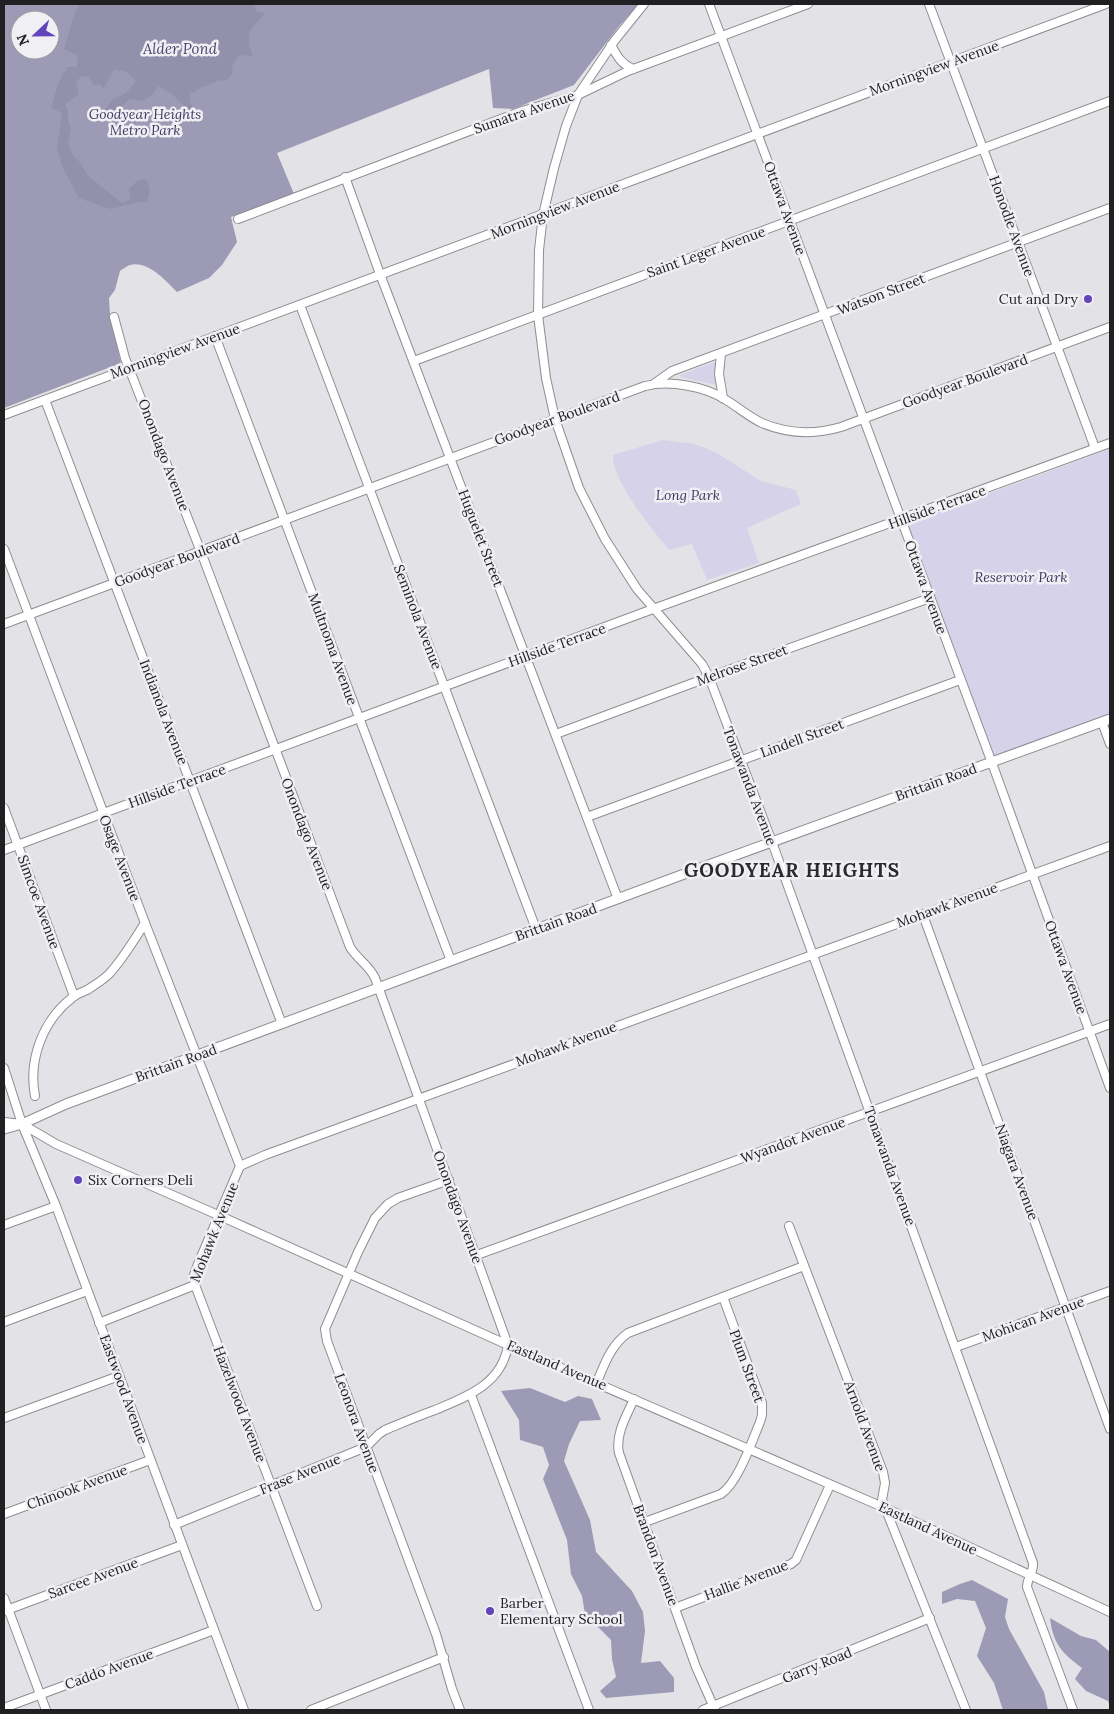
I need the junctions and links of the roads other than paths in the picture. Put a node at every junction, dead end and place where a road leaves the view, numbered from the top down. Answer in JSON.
{"nodes":[{"id":1,"x":644,"y":4,"type":"edge"},
{"id":2,"x":709,"y":4,"type":"edge"},
{"id":3,"x":808,"y":4,"type":"edge"},
{"id":4,"x":929,"y":4,"type":"edge"},
{"id":5,"x":1106,"y":4,"type":"edge"},
{"id":6,"x":721,"y":36,"type":"junction"},
{"id":7,"x":611,"y":46,"type":"junction"},
{"id":8,"x":951,"y":62,"type":"junction"},
{"id":9,"x":633,"y":69,"type":"junction"},
{"id":10,"x":578,"y":95,"type":"junction"},
{"id":11,"x":1110,"y":101,"type":"edge"},
{"id":12,"x":757,"y":133,"type":"junction"},
{"id":13,"x":984,"y":149,"type":"junction"},
{"id":14,"x":345,"y":177,"type":"junction"},
{"id":15,"x":1110,"y":208,"type":"edge"},
{"id":16,"x":543,"y":215,"type":"junction"},
{"id":17,"x":238,"y":219,"type":"dead end"},
{"id":18,"x":790,"y":221,"type":"junction"},
{"id":19,"x":1018,"y":243,"type":"junction"},
{"id":20,"x":380,"y":274,"type":"junction"},
{"id":21,"x":300,"y":305,"type":"junction"},
{"id":22,"x":538,"y":315,"type":"junction"},
{"id":23,"x":825,"y":315,"type":"junction"},
{"id":24,"x":114,"y":317,"type":"dead end"},
{"id":25,"x":1110,"y":327,"type":"edge"},
{"id":26,"x":215,"y":336,"type":"junction"},
{"id":27,"x":1057,"y":347,"type":"junction"},
{"id":28,"x":721,"y":354,"type":"junction"},
{"id":29,"x":414,"y":361,"type":"junction"},
{"id":30,"x":130,"y":367,"type":"junction"},
{"id":31,"x":655,"y":383,"type":"junction"},
{"id":32,"x":723,"y":398,"type":"junction"},
{"id":33,"x":45,"y":400,"type":"junction"},
{"id":34,"x":4,"y":415,"type":"edge"},
{"id":35,"x":555,"y":419,"type":"junction"},
{"id":36,"x":864,"y":419,"type":"junction"},
{"id":37,"x":1110,"y":443,"type":"edge"},
{"id":38,"x":1095,"y":448,"type":"junction"},
{"id":39,"x":451,"y":458,"type":"junction"},
{"id":40,"x":370,"y":488,"type":"junction"},
{"id":41,"x":285,"y":520,"type":"junction"},
{"id":42,"x":901,"y":520,"type":"junction"},
{"id":43,"x":4,"y":549,"type":"edge"},
{"id":44,"x":201,"y":552,"type":"junction"},
{"id":45,"x":114,"y":582,"type":"junction"},
{"id":46,"x":930,"y":598,"type":"junction"},
{"id":47,"x":653,"y":609,"type":"junction"},
{"id":48,"x":28,"y":614,"type":"junction"},
{"id":49,"x":4,"y":624,"type":"edge"},
{"id":50,"x":526,"y":656,"type":"junction"},
{"id":51,"x":709,"y":677,"type":"junction"},
{"id":52,"x":960,"y":680,"type":"junction"},
{"id":53,"x":444,"y":687,"type":"junction"},
{"id":54,"x":359,"y":719,"type":"junction"},
{"id":55,"x":1106,"y":721,"type":"edge"},
{"id":56,"x":556,"y":734,"type":"junction"},
{"id":57,"x":1110,"y":744,"type":"edge"},
{"id":58,"x":275,"y":749,"type":"junction"},
{"id":59,"x":741,"y":760,"type":"junction"},
{"id":60,"x":992,"y":763,"type":"junction"},
{"id":61,"x":190,"y":781,"type":"junction"},
{"id":62,"x":4,"y":808,"type":"edge"},
{"id":63,"x":104,"y":813,"type":"junction"},
{"id":64,"x":587,"y":817,"type":"junction"},
{"id":65,"x":772,"y":842,"type":"junction"},
{"id":66,"x":18,"y":844,"type":"junction"},
{"id":67,"x":1110,"y":846,"type":"edge"},
{"id":68,"x":4,"y":850,"type":"edge"},
{"id":69,"x":1032,"y":874,"type":"junction"},
{"id":70,"x":618,"y":899,"type":"junction"},
{"id":71,"x":923,"y":915,"type":"junction"},
{"id":72,"x":145,"y":923,"type":"junction"},
{"id":73,"x":536,"y":929,"type":"junction"},
{"id":74,"x":812,"y":954,"type":"junction"},
{"id":75,"x":451,"y":961,"type":"junction"},
{"id":76,"x":379,"y":988,"type":"junction"},
{"id":77,"x":74,"y":996,"type":"junction"},
{"id":78,"x":282,"y":1024,"type":"junction"},
{"id":79,"x":1110,"y":1024,"type":"edge"},
{"id":80,"x":1090,"y":1032,"type":"junction"},
{"id":81,"x":198,"y":1055,"type":"junction"},
{"id":82,"x":4,"y":1068,"type":"edge"},
{"id":83,"x":980,"y":1072,"type":"junction"},
{"id":84,"x":1110,"y":1088,"type":"edge"},
{"id":85,"x":35,"y":1096,"type":"dead end"},
{"id":86,"x":420,"y":1098,"type":"junction"},
{"id":87,"x":870,"y":1112,"type":"junction"},
{"id":88,"x":4,"y":1122,"type":"edge"},
{"id":89,"x":22,"y":1124,"type":"junction"},
{"id":90,"x":4,"y":1129,"type":"edge"},
{"id":91,"x":240,"y":1166,"type":"junction"},
{"id":92,"x":449,"y":1180,"type":"junction"},
{"id":93,"x":56,"y":1206,"type":"junction"},
{"id":94,"x":218,"y":1215,"type":"junction"},
{"id":95,"x":4,"y":1225,"type":"edge"},
{"id":96,"x":790,"y":1226,"type":"dead end"},
{"id":97,"x":477,"y":1255,"type":"junction"},
{"id":98,"x":804,"y":1266,"type":"junction"},
{"id":99,"x":349,"y":1274,"type":"junction"},
{"id":100,"x":195,"y":1286,"type":"junction"},
{"id":101,"x":87,"y":1291,"type":"junction"},
{"id":102,"x":1110,"y":1291,"type":"edge"},
{"id":103,"x":723,"y":1297,"type":"junction"},
{"id":104,"x":1066,"y":1307,"type":"junction"},
{"id":105,"x":4,"y":1322,"type":"edge"},
{"id":106,"x":100,"y":1323,"type":"junction"},
{"id":107,"x":508,"y":1345,"type":"junction"},
{"id":108,"x":956,"y":1347,"type":"junction"},
{"id":109,"x":119,"y":1376,"type":"junction"},
{"id":110,"x":597,"y":1382,"type":"junction"},
{"id":111,"x":471,"y":1395,"type":"junction"},
{"id":112,"x":634,"y":1399,"type":"junction"},
{"id":113,"x":4,"y":1418,"type":"edge"},
{"id":114,"x":1110,"y":1429,"type":"edge"},
{"id":115,"x":366,"y":1447,"type":"junction"},
{"id":116,"x":749,"y":1449,"type":"junction"},
{"id":117,"x":150,"y":1460,"type":"junction"},
{"id":118,"x":272,"y":1485,"type":"junction"},
{"id":119,"x":830,"y":1485,"type":"junction"},
{"id":120,"x":886,"y":1508,"type":"junction"},
{"id":121,"x":4,"y":1514,"type":"edge"},
{"id":122,"x":644,"y":1522,"type":"junction"},
{"id":123,"x":174,"y":1525,"type":"junction"},
{"id":124,"x":182,"y":1545,"type":"junction"},
{"id":125,"x":1030,"y":1575,"type":"junction"},
{"id":126,"x":4,"y":1598,"type":"edge"},
{"id":127,"x":317,"y":1606,"type":"dead end"},
{"id":128,"x":675,"y":1608,"type":"junction"},
{"id":129,"x":6,"y":1610,"type":"edge"},
{"id":130,"x":1110,"y":1612,"type":"edge"},
{"id":131,"x":930,"y":1618,"type":"junction"},
{"id":132,"x":214,"y":1630,"type":"junction"},
{"id":133,"x":444,"y":1657,"type":"junction"},
{"id":134,"x":40,"y":1694,"type":"junction"},
{"id":135,"x":4,"y":1708,"type":"edge"},
{"id":136,"x":714,"y":1708,"type":"edge"},
{"id":137,"x":46,"y":1710,"type":"edge"},
{"id":138,"x":244,"y":1710,"type":"edge"},
{"id":139,"x":311,"y":1710,"type":"edge"},
{"id":140,"x":460,"y":1710,"type":"edge"},
{"id":141,"x":589,"y":1710,"type":"edge"},
{"id":142,"x":703,"y":1710,"type":"edge"},
{"id":143,"x":966,"y":1710,"type":"edge"},
{"id":144,"x":1073,"y":1710,"type":"edge"}],
"edges":[{"from":1,"to":7,"type":"street","name":"Tonawanda Avenue"},
{"from":2,"to":6,"type":"street","name":"Ottawa Avenue"},
{"from":3,"to":6,"type":"street","name":"Sumatra Avenue"},
{"from":4,"to":8,"type":"street","name":"Honodle Avenue"},
{"from":5,"to":8,"type":"street","name":"Morningview Avenue"},
{"from":6,"to":9,"type":"street","name":"Sumatra Avenue"},
{"from":6,"to":12,"type":"street","name":"Ottawa Avenue"},
{"from":7,"to":9,"type":"street"},
{"from":7,"to":10,"type":"street","name":"Tonawanda Avenue"},
{"from":8,"to":12,"type":"street","name":"Morningview Avenue"},
{"from":8,"to":13,"type":"street","name":"Honodle Avenue"},
{"from":9,"to":10,"type":"street","name":"Sumatra Avenue"},
{"from":10,"to":14,"type":"street","name":"Sumatra Avenue"},
{"from":10,"to":16,"type":"street","name":"Tonawanda Avenue"},
{"from":11,"to":13,"type":"street","name":"Saint Leger Avenue"},
{"from":12,"to":16,"type":"street","name":"Morningview Avenue"},
{"from":12,"to":18,"type":"street","name":"Ottawa Avenue"},
{"from":13,"to":18,"type":"street","name":"Saint Leger Avenue"},
{"from":13,"to":19,"type":"street","name":"Honodle Avenue"},
{"from":14,"to":17,"type":"street","name":"Sumatra Avenue"},
{"from":14,"to":20,"type":"street","name":"Huguelet Street"},
{"from":15,"to":19,"type":"street","name":"Watson Street"},
{"from":16,"to":20,"type":"street","name":"Morningview Avenue"},
{"from":16,"to":22,"type":"street","name":"Tonawanda Avenue"},
{"from":18,"to":22,"type":"street","name":"Saint Leger Avenue"},
{"from":18,"to":23,"type":"street","name":"Ottawa Avenue"},
{"from":19,"to":23,"type":"street","name":"Watson Street"},
{"from":19,"to":27,"type":"street","name":"Honodle Avenue"},
{"from":20,"to":21,"type":"street","name":"Morningview Avenue"},
{"from":20,"to":29,"type":"street","name":"Huguelet Street"},
{"from":21,"to":26,"type":"street","name":"Morningview Avenue"},
{"from":21,"to":40,"type":"street","name":"Seminola Avenue"},
{"from":22,"to":29,"type":"street","name":"Saint Leger Avenue"},
{"from":22,"to":35,"type":"street","name":"Tonawanda Avenue"},
{"from":23,"to":28,"type":"street","name":"Watson Street"},
{"from":23,"to":36,"type":"street","name":"Ottawa Avenue"},
{"from":24,"to":30,"type":"street","name":"Onondago Avenue"},
{"from":25,"to":27,"type":"street","name":"Goodyear Boulevard"},
{"from":26,"to":30,"type":"street","name":"Morningview Avenue"},
{"from":26,"to":41,"type":"street","name":"Multnoma Avenue"},
{"from":27,"to":36,"type":"street","name":"Goodyear Boulevard"},
{"from":27,"to":38,"type":"street","name":"Honodle Avenue"},
{"from":28,"to":31,"type":"street","name":"Watson Street"},
{"from":28,"to":32,"type":"street"},
{"from":29,"to":39,"type":"street","name":"Huguelet Street"},
{"from":30,"to":33,"type":"street","name":"Morningview Avenue"},
{"from":30,"to":44,"type":"street","name":"Onondago Avenue"},
{"from":31,"to":32,"type":"street","name":"Goodyear Boulevard"},
{"from":31,"to":35,"type":"street","name":"Goodyear Boulevard"},
{"from":32,"to":36,"type":"street","name":"Goodyear Boulevard"},
{"from":33,"to":34,"type":"street","name":"Morningview Avenue"},
{"from":33,"to":45,"type":"street","name":"Indianola Avenue"},
{"from":35,"to":39,"type":"street","name":"Goodyear Boulevard"},
{"from":35,"to":47,"type":"street","name":"Tonawanda Avenue"},
{"from":36,"to":42,"type":"street","name":"Ottawa Avenue"},
{"from":37,"to":38,"type":"street","name":"Hillside Terrace"},
{"from":38,"to":42,"type":"street","name":"Hillside Terrace"},
{"from":39,"to":40,"type":"street","name":"Goodyear Boulevard"},
{"from":39,"to":50,"type":"street","name":"Huguelet Street"},
{"from":40,"to":41,"type":"street","name":"Goodyear Boulevard"},
{"from":40,"to":53,"type":"street","name":"Seminola Avenue"},
{"from":41,"to":44,"type":"street","name":"Goodyear Boulevard"},
{"from":41,"to":54,"type":"street","name":"Multnoma Avenue"},
{"from":42,"to":46,"type":"street","name":"Ottawa Avenue"},
{"from":42,"to":47,"type":"street","name":"Hillside Terrace"},
{"from":43,"to":48,"type":"street","name":"Osage Avenue"},
{"from":44,"to":45,"type":"street","name":"Goodyear Boulevard"},
{"from":44,"to":58,"type":"street","name":"Onondago Avenue"},
{"from":45,"to":48,"type":"street","name":"Goodyear Boulevard"},
{"from":45,"to":61,"type":"street","name":"Indianola Avenue"},
{"from":46,"to":51,"type":"street","name":"Melrose Street"},
{"from":46,"to":52,"type":"street","name":"Ottawa Avenue"},
{"from":47,"to":50,"type":"street","name":"Hillside Terrace"},
{"from":47,"to":51,"type":"street","name":"Tonawanda Avenue"},
{"from":48,"to":49,"type":"street","name":"Goodyear Boulevard"},
{"from":48,"to":63,"type":"street","name":"Osage Avenue"},
{"from":50,"to":53,"type":"street","name":"Hillside Terrace"},
{"from":50,"to":56,"type":"street","name":"Huguelet Street"},
{"from":51,"to":56,"type":"street","name":"Melrose Street"},
{"from":51,"to":59,"type":"street","name":"Tonawanda Avenue"},
{"from":52,"to":59,"type":"street","name":"Lindell Street"},
{"from":52,"to":60,"type":"street","name":"Ottawa Avenue"},
{"from":53,"to":54,"type":"street","name":"Hillside Terrace"},
{"from":53,"to":73,"type":"street","name":"Seminola Avenue"},
{"from":54,"to":58,"type":"street","name":"Hillside Terrace"},
{"from":54,"to":75,"type":"street","name":"Multnoma Avenue"},
{"from":55,"to":57,"type":"street"},
{"from":55,"to":60,"type":"main road","name":"Brittain Road"},
{"from":56,"to":64,"type":"street","name":"Huguelet Street"},
{"from":58,"to":61,"type":"street","name":"Hillside Terrace"},
{"from":58,"to":76,"type":"street","name":"Onondago Avenue"},
{"from":59,"to":64,"type":"street","name":"Lindell Street"},
{"from":59,"to":65,"type":"street","name":"Tonawanda Avenue"},
{"from":60,"to":65,"type":"main road","name":"Brittain Road"},
{"from":60,"to":69,"type":"street","name":"Ottawa Avenue"},
{"from":61,"to":63,"type":"street","name":"Hillside Terrace"},
{"from":61,"to":78,"type":"street","name":"Indianola Avenue"},
{"from":62,"to":66,"type":"street","name":"Simcoe Avenue"},
{"from":63,"to":66,"type":"street","name":"Hillside Terrace"},
{"from":63,"to":72,"type":"street","name":"Osage Avenue"},
{"from":64,"to":70,"type":"street","name":"Huguelet Street"},
{"from":65,"to":70,"type":"main road","name":"Brittain Road"},
{"from":65,"to":74,"type":"street","name":"Tonawanda Avenue"},
{"from":66,"to":68,"type":"street","name":"Hillside Terrace"},
{"from":66,"to":77,"type":"street","name":"Simcoe Avenue"},
{"from":67,"to":69,"type":"street","name":"Mohawk Avenue"},
{"from":69,"to":71,"type":"street","name":"Mohawk Avenue"},
{"from":69,"to":80,"type":"street","name":"Ottawa Avenue"},
{"from":70,"to":73,"type":"main road","name":"Brittain Road"},
{"from":71,"to":74,"type":"street","name":"Mohawk Avenue"},
{"from":71,"to":83,"type":"street","name":"Niagara Avenue"},
{"from":72,"to":77,"type":"street"},
{"from":72,"to":81,"type":"street","name":"Osage Avenue"},
{"from":73,"to":75,"type":"main road","name":"Brittain Road"},
{"from":74,"to":86,"type":"street","name":"Mohawk Avenue"},
{"from":74,"to":87,"type":"street","name":"Tonawanda Avenue"},
{"from":75,"to":76,"type":"main road","name":"Brittain Road"},
{"from":76,"to":78,"type":"main road","name":"Brittain Road"},
{"from":76,"to":86,"type":"street","name":"Onondago Avenue"},
{"from":77,"to":85,"type":"street"},
{"from":78,"to":81,"type":"main road","name":"Brittain Road"},
{"from":79,"to":80,"type":"street","name":"Wyandot Avenue"},
{"from":80,"to":83,"type":"street","name":"Wyandot Avenue"},
{"from":80,"to":84,"type":"street","name":"Ottawa Avenue"},
{"from":81,"to":89,"type":"main road","name":"Brittain Road"},
{"from":81,"to":91,"type":"street","name":"Osage Avenue"},
{"from":82,"to":89,"type":"street","name":"Eastwood Avenue"},
{"from":83,"to":87,"type":"street","name":"Wyandot Avenue"},
{"from":83,"to":104,"type":"street","name":"Niagara Avenue"},
{"from":86,"to":91,"type":"street","name":"Mohawk Avenue"},
{"from":86,"to":92,"type":"street","name":"Onondago Avenue"},
{"from":87,"to":97,"type":"street","name":"Wyandot Avenue"},
{"from":87,"to":108,"type":"street","name":"Tonawanda Avenue"},
{"from":88,"to":89,"type":"street","name":"Eastland Avenue"},
{"from":89,"to":90,"type":"main road","name":"Brittain Road"},
{"from":89,"to":93,"type":"street","name":"Eastwood Avenue"},
{"from":89,"to":94,"type":"street","name":"Eastland Avenue"},
{"from":91,"to":94,"type":"street","name":"Mohawk Avenue"},
{"from":92,"to":97,"type":"street","name":"Onondago Avenue"},
{"from":92,"to":99,"type":"street","name":"Leonora Avenue"},
{"from":93,"to":95,"type":"street"},
{"from":93,"to":101,"type":"street","name":"Eastwood Avenue"},
{"from":94,"to":99,"type":"street","name":"Eastland Avenue"},
{"from":94,"to":100,"type":"street","name":"Mohawk Avenue"},
{"from":96,"to":98,"type":"street","name":"Arnold Avenue"},
{"from":97,"to":107,"type":"street","name":"Onondago Avenue"},
{"from":98,"to":103,"type":"street"},
{"from":98,"to":120,"type":"street","name":"Arnold Avenue"},
{"from":99,"to":107,"type":"street","name":"Eastland Avenue"},
{"from":99,"to":115,"type":"street","name":"Leonora Avenue"},
{"from":100,"to":106,"type":"street","name":"Mohawk Avenue"},
{"from":100,"to":118,"type":"street","name":"Hazelwood Avenue"},
{"from":101,"to":105,"type":"street"},
{"from":101,"to":106,"type":"street","name":"Eastwood Avenue"},
{"from":102,"to":104,"type":"street","name":"Mohican Avenue"},
{"from":103,"to":110,"type":"street"},
{"from":103,"to":116,"type":"street","name":"Plum Street"},
{"from":104,"to":108,"type":"street","name":"Mohican Avenue"},
{"from":104,"to":114,"type":"street","name":"Niagara Avenue"},
{"from":106,"to":109,"type":"street","name":"Eastwood Avenue"},
{"from":107,"to":110,"type":"street","name":"Eastland Avenue"},
{"from":107,"to":111,"type":"street","name":"Frase Avenue"},
{"from":108,"to":125,"type":"street","name":"Tonawanda Avenue"},
{"from":109,"to":113,"type":"street"},
{"from":109,"to":117,"type":"street","name":"Eastwood Avenue"},
{"from":110,"to":112,"type":"street","name":"Eastland Avenue"},
{"from":111,"to":115,"type":"street","name":"Frase Avenue"},
{"from":111,"to":141,"type":"street"},
{"from":112,"to":116,"type":"street","name":"Eastland Avenue"},
{"from":112,"to":122,"type":"street","name":"Brandon Avenue"},
{"from":115,"to":118,"type":"street","name":"Frase Avenue"},
{"from":115,"to":133,"type":"street","name":"Leonora Avenue"},
{"from":116,"to":119,"type":"street","name":"Eastland Avenue"},
{"from":116,"to":122,"type":"street","name":"Plum Street"},
{"from":117,"to":121,"type":"street","name":"Chinook Avenue"},
{"from":117,"to":123,"type":"street","name":"Eastwood Avenue"},
{"from":118,"to":123,"type":"street","name":"Frase Avenue"},
{"from":118,"to":127,"type":"street","name":"Hazelwood Avenue"},
{"from":119,"to":120,"type":"street","name":"Eastland Avenue"},
{"from":119,"to":128,"type":"street","name":"Hallie Avenue"},
{"from":120,"to":125,"type":"street","name":"Eastland Avenue"},
{"from":120,"to":131,"type":"street","name":"Arnold Avenue"},
{"from":122,"to":128,"type":"street","name":"Brandon Avenue"},
{"from":123,"to":124,"type":"street","name":"Eastwood Avenue"},
{"from":124,"to":129,"type":"street","name":"Sarcee Avenue"},
{"from":124,"to":132,"type":"street","name":"Eastwood Avenue"},
{"from":125,"to":130,"type":"street","name":"Eastland Avenue"},
{"from":125,"to":144,"type":"street","name":"Tonawanda Avenue"},
{"from":126,"to":129,"type":"street"},
{"from":128,"to":136,"type":"street","name":"Brandon Avenue"},
{"from":129,"to":134,"type":"street"},
{"from":131,"to":136,"type":"street","name":"Garry Road"},
{"from":131,"to":143,"type":"street","name":"Arnold Avenue"},
{"from":132,"to":134,"type":"street","name":"Caddo Avenue"},
{"from":132,"to":138,"type":"street","name":"Eastwood Avenue"},
{"from":133,"to":139,"type":"street"},
{"from":133,"to":140,"type":"street","name":"Leonora Avenue"},
{"from":134,"to":135,"type":"street","name":"Caddo Avenue"},
{"from":134,"to":137,"type":"street"},
{"from":136,"to":142,"type":"street","name":"Garry Road"}]}
